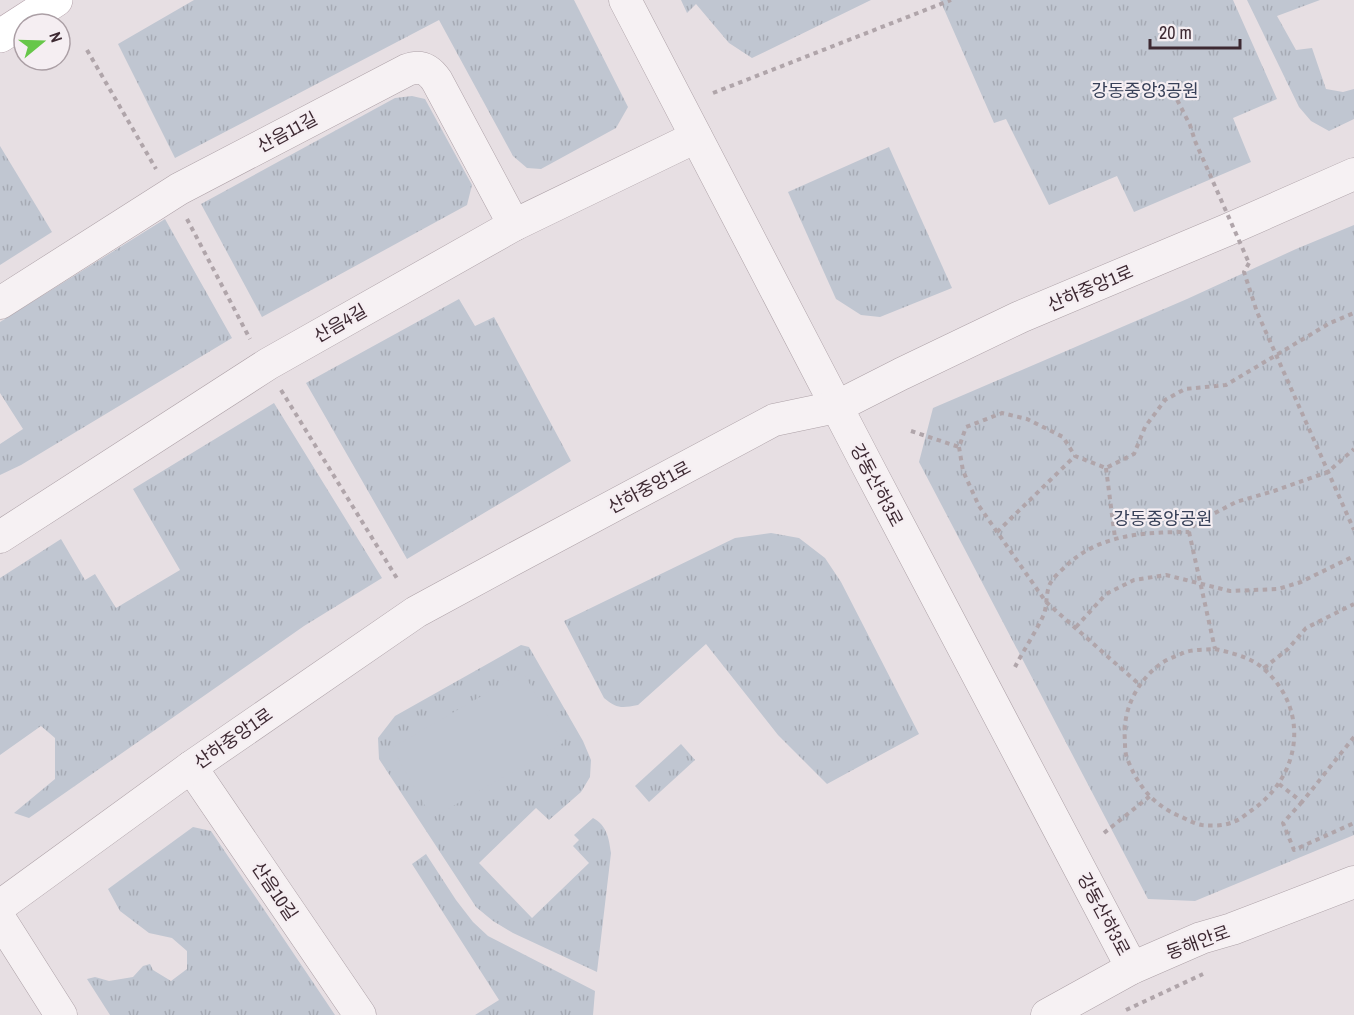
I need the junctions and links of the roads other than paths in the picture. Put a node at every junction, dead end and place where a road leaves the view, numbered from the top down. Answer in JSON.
{"nodes":[{"id":1,"x":56,"y":0,"type":"edge"},
{"id":2,"x":625,"y":0,"type":"edge"},
{"id":3,"x":0,"y":36,"type":"edge"},
{"id":4,"x":696,"y":137,"type":"junction"},
{"id":5,"x":1354,"y":174,"type":"edge"},
{"id":6,"x":514,"y":225,"type":"junction"},
{"id":7,"x":0,"y":303,"type":"edge"},
{"id":8,"x":836,"y":407,"type":"junction"},
{"id":9,"x":0,"y":537,"type":"edge"},
{"id":10,"x":191,"y":767,"type":"junction"},
{"id":11,"x":1354,"y":882,"type":"edge"},
{"id":12,"x":0,"y":906,"type":"edge"},
{"id":13,"x":0,"y":919,"type":"edge"},
{"id":14,"x":1132,"y":968,"type":"junction"},
{"id":15,"x":61,"y":1015,"type":"edge"},
{"id":16,"x":360,"y":1015,"type":"edge"},
{"id":17,"x":1047,"y":1015,"type":"edge"}],
"edges":[{"from":1,"to":3,"type":"main road"},
{"from":2,"to":4,"type":"street","name":"강동산하3로"},
{"from":4,"to":6,"type":"street","name":"산음4길"},
{"from":4,"to":8,"type":"street","name":"강동산하3로"},
{"from":5,"to":8,"type":"street","name":"산하중앙1로"},
{"from":6,"to":7,"type":"street","name":"산음11길"},
{"from":6,"to":9,"type":"street","name":"산음4길"},
{"from":8,"to":10,"type":"street","name":"산하중앙1로"},
{"from":8,"to":14,"type":"street","name":"강동산하3로"},
{"from":10,"to":12,"type":"street","name":"산하중앙1로"},
{"from":10,"to":16,"type":"street","name":"산음10길"},
{"from":11,"to":14,"type":"street","name":"동해안로"},
{"from":13,"to":15,"type":"street"},
{"from":14,"to":17,"type":"street","name":"동해안로"}]}
